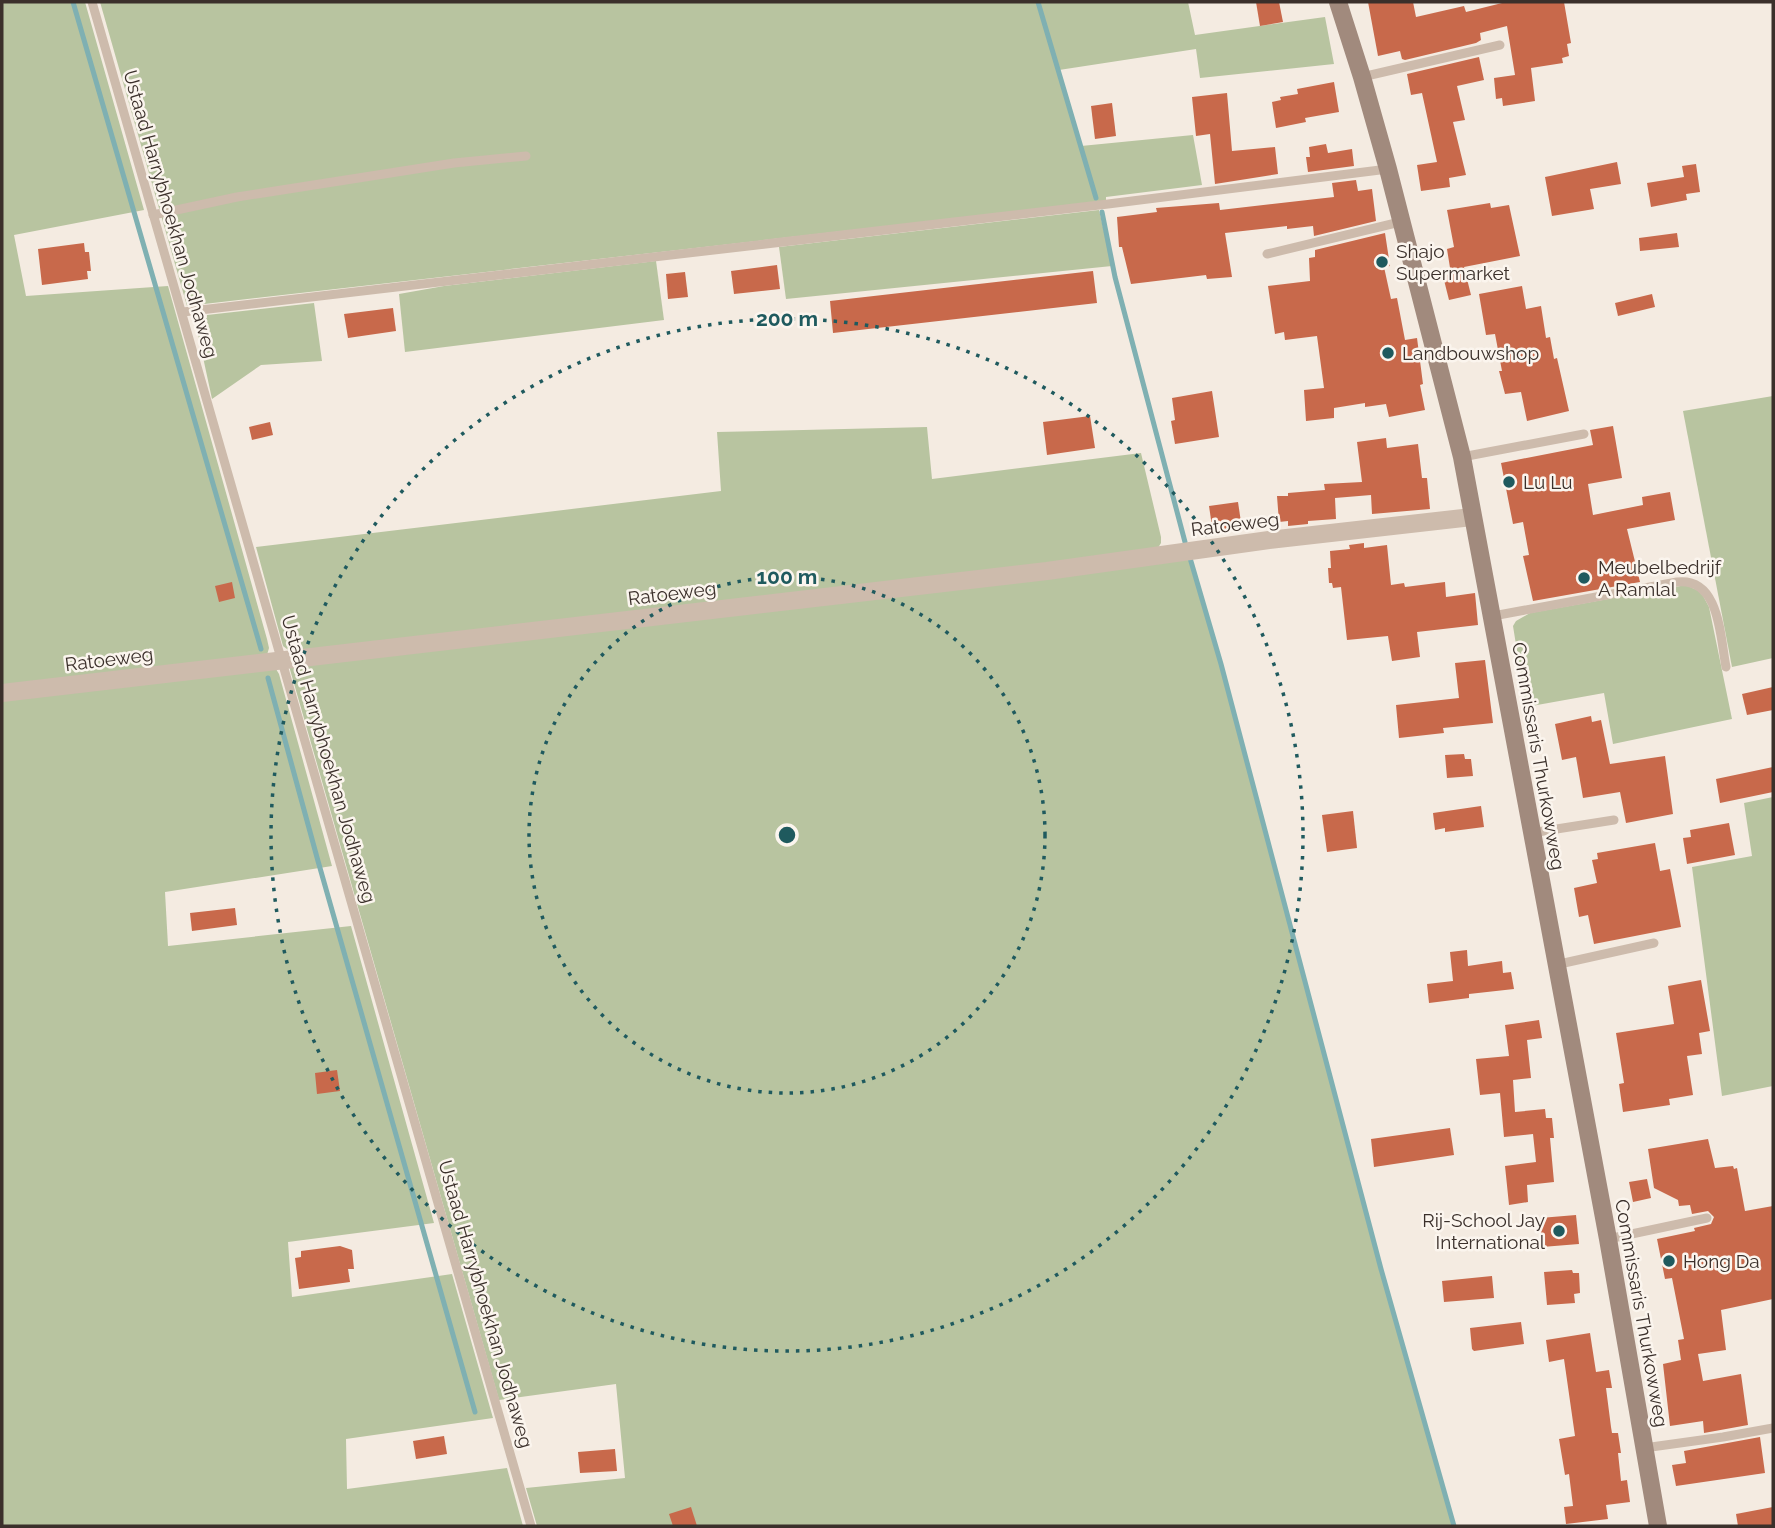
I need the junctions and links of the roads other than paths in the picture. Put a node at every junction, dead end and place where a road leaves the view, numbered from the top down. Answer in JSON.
{"nodes":[{"id":1,"x":92,"y":2,"type":"edge"},
{"id":2,"x":1338,"y":2,"type":"edge"},
{"id":3,"x":1500,"y":46,"type":"dead end"},
{"id":4,"x":1362,"y":77,"type":"junction"},
{"id":5,"x":526,"y":156,"type":"dead end"},
{"id":6,"x":1388,"y":169,"type":"junction"},
{"id":7,"x":153,"y":215,"type":"junction"},
{"id":8,"x":1400,"y":222,"type":"junction"},
{"id":9,"x":1267,"y":254,"type":"dead end"},
{"id":10,"x":183,"y":312,"type":"junction"},
{"id":11,"x":1584,"y":434,"type":"dead end"},
{"id":12,"x":1462,"y":457,"type":"junction"},
{"id":13,"x":1472,"y":517,"type":"junction"},
{"id":14,"x":1493,"y":617,"type":"junction"},
{"id":15,"x":283,"y":661,"type":"junction"},
{"id":16,"x":1726,"y":667,"type":"dead end"},
{"id":17,"x":2,"y":693,"type":"edge"},
{"id":18,"x":1614,"y":820,"type":"dead end"},
{"id":19,"x":1531,"y":833,"type":"junction"},
{"id":20,"x":1654,"y":943,"type":"dead end"},
{"id":21,"x":1555,"y":965,"type":"junction"},
{"id":22,"x":1706,"y":1218,"type":"dead end"},
{"id":23,"x":1608,"y":1239,"type":"junction"},
{"id":24,"x":1773,"y":1427,"type":"edge"},
{"id":25,"x":1644,"y":1448,"type":"junction"},
{"id":26,"x":531,"y":1526,"type":"edge"},
{"id":27,"x":1658,"y":1526,"type":"edge"}],
"edges":[{"from":1,"to":7,"type":"lane","name":"Ustaad Harrybhoekhan Jodhaweg"},
{"from":2,"to":4,"type":"main road","name":"Commissaris Thurkowweg"},
{"from":3,"to":4,"type":"lane"},
{"from":4,"to":6,"type":"main road","name":"Commissaris Thurkowweg"},
{"from":5,"to":7,"type":"lane"},
{"from":6,"to":8,"type":"main road","name":"Commissaris Thurkowweg"},
{"from":6,"to":10,"type":"lane"},
{"from":7,"to":10,"type":"lane","name":"Ustaad Harrybhoekhan Jodhaweg"},
{"from":8,"to":9,"type":"lane"},
{"from":8,"to":12,"type":"main road","name":"Commissaris Thurkowweg"},
{"from":10,"to":15,"type":"lane","name":"Ustaad Harrybhoekhan Jodhaweg"},
{"from":11,"to":12,"type":"lane"},
{"from":12,"to":13,"type":"main road","name":"Commissaris Thurkowweg"},
{"from":13,"to":14,"type":"main road","name":"Commissaris Thurkowweg"},
{"from":13,"to":15,"type":"street","name":"Ratoeweg"},
{"from":14,"to":16,"type":"lane"},
{"from":14,"to":19,"type":"main road","name":"Commissaris Thurkowweg"},
{"from":15,"to":17,"type":"street","name":"Ratoeweg"},
{"from":15,"to":26,"type":"lane","name":"Ustaad Harrybhoekhan Jodhaweg"},
{"from":18,"to":19,"type":"lane"},
{"from":19,"to":21,"type":"main road","name":"Commissaris Thurkowweg"},
{"from":20,"to":21,"type":"lane"},
{"from":21,"to":23,"type":"main road","name":"Commissaris Thurkowweg"},
{"from":22,"to":23,"type":"lane"},
{"from":23,"to":25,"type":"main road","name":"Commissaris Thurkowweg"},
{"from":24,"to":25,"type":"lane"},
{"from":25,"to":27,"type":"main road","name":"Commissaris Thurkowweg"}]}
